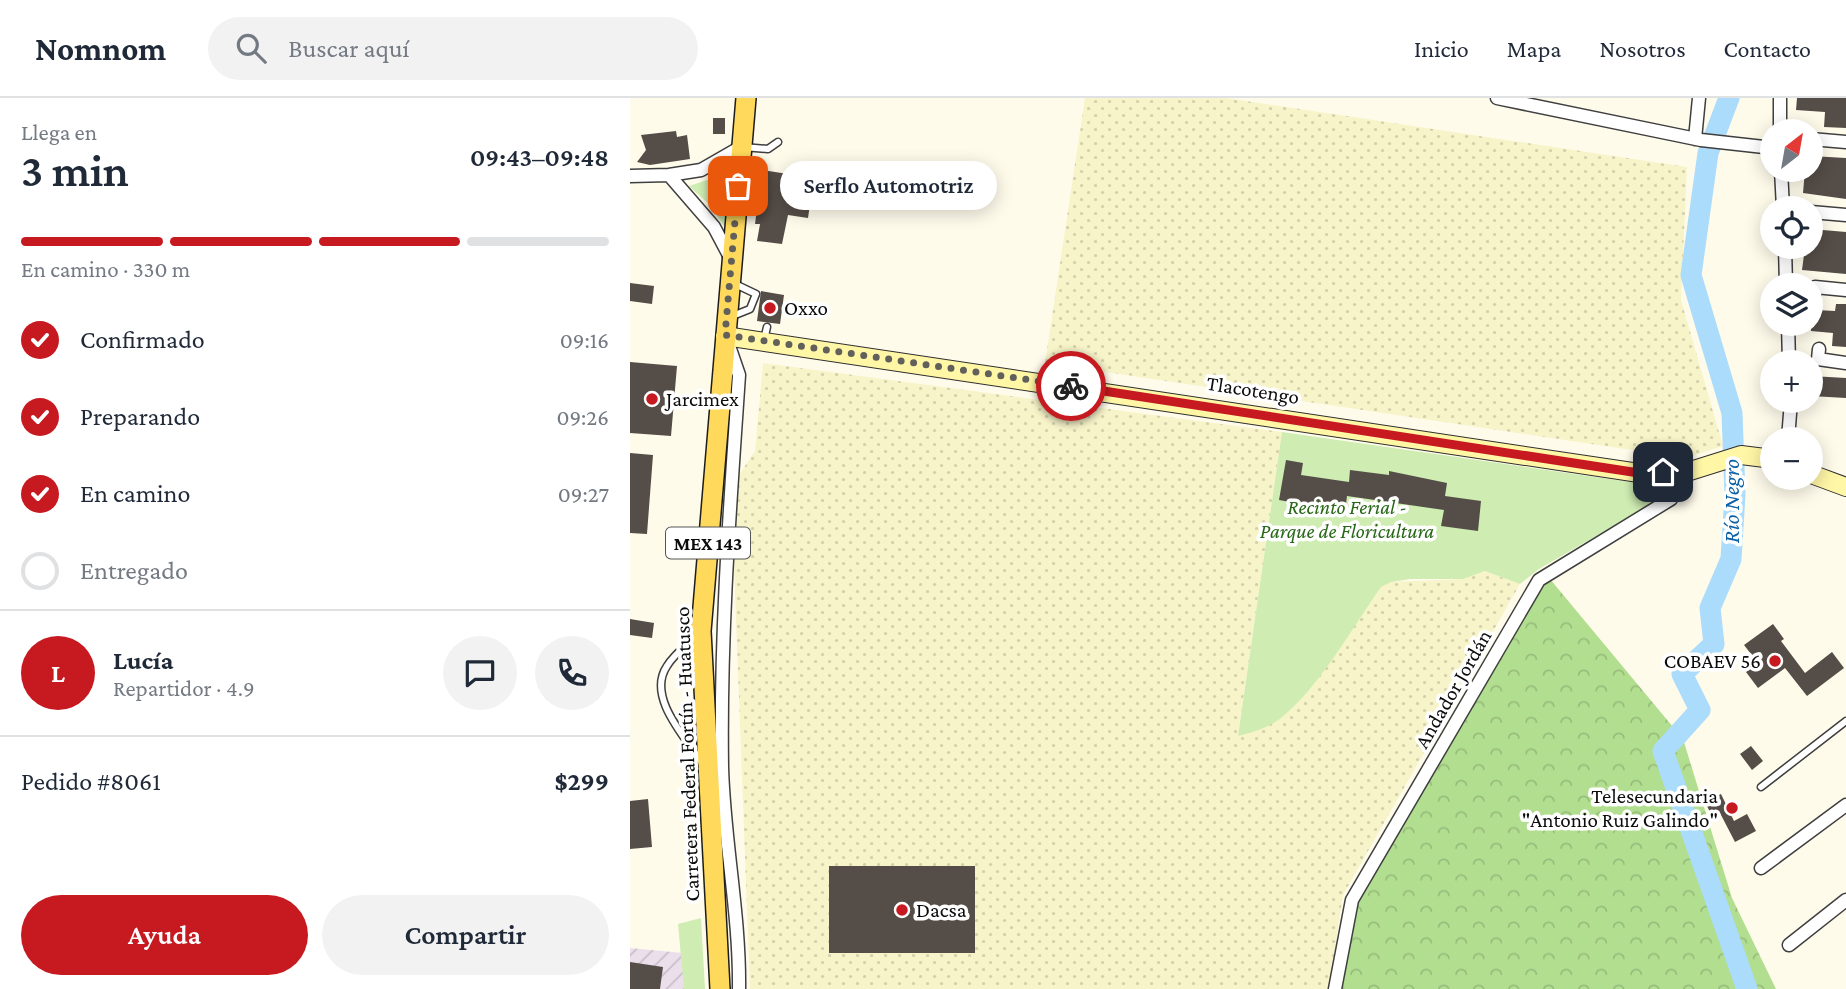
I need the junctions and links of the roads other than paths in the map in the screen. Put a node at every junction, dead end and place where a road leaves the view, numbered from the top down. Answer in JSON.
{"nodes":[{"id":1,"x":746,"y":98,"type":"edge"},
{"id":2,"x":1497,"y":98,"type":"edge"},
{"id":3,"x":1699,"y":98,"type":"edge"},
{"id":4,"x":1780,"y":98,"type":"edge"},
{"id":5,"x":1780,"y":119,"type":"edge"},
{"id":6,"x":1698,"y":140,"type":"junction"},
{"id":7,"x":1824,"y":140,"type":"edge"},
{"id":8,"x":778,"y":142,"type":"dead end"},
{"id":9,"x":1846,"y":142,"type":"edge"},
{"id":10,"x":741,"y":147,"type":"junction"},
{"id":11,"x":1760,"y":147,"type":"edge"},
{"id":12,"x":630,"y":176,"type":"edge"},
{"id":13,"x":669,"y":176,"type":"junction"},
{"id":14,"x":1823,"y":210,"type":"edge"},
{"id":15,"x":1846,"y":215,"type":"edge"},
{"id":16,"x":732,"y":261,"type":"junction"},
{"id":17,"x":730,"y":283,"type":"junction"},
{"id":18,"x":1823,"y":288,"type":"edge"},
{"id":19,"x":1846,"y":289,"type":"edge"},
{"id":20,"x":726,"y":327,"type":"junction"},
{"id":21,"x":1819,"y":349,"type":"dead end"},
{"id":22,"x":1846,"y":363,"type":"edge"},
{"id":23,"x":1760,"y":457,"type":"edge"},
{"id":24,"x":1687,"y":472,"type":"junction"},
{"id":25,"x":1823,"y":478,"type":"edge"},
{"id":26,"x":1846,"y":487,"type":"edge"},
{"id":27,"x":701,"y":631,"type":"junction"},
{"id":28,"x":1846,"y":721,"type":"edge"},
{"id":29,"x":706,"y":770,"type":"junction"},
{"id":30,"x":1761,"y":787,"type":"dead end"},
{"id":31,"x":1846,"y":805,"type":"edge"},
{"id":32,"x":1761,"y":868,"type":"dead end"},
{"id":33,"x":1846,"y":900,"type":"edge"},
{"id":34,"x":1789,"y":945,"type":"dead end"},
{"id":35,"x":720,"y":989,"type":"edge"},
{"id":36,"x":740,"y":989,"type":"edge"},
{"id":37,"x":1335,"y":989,"type":"edge"}],
"edges":[{"from":1,"to":10,"type":"main road","name":"Carretera Federal Fortín - Huatusco","number":"MEX 143"},
{"from":2,"to":6,"type":"street"},
{"from":3,"to":6,"type":"street"},
{"from":4,"to":5,"type":"street"},
{"from":6,"to":11,"type":"street"},
{"from":7,"to":9,"type":"street"},
{"from":8,"to":10,"type":"lane"},
{"from":10,"to":13,"type":"street"},
{"from":10,"to":16,"type":"main road","name":"Carretera Federal Fortín - Huatusco","number":"MEX 143"},
{"from":12,"to":13,"type":"street"},
{"from":13,"to":16,"type":"street"},
{"from":14,"to":15,"type":"street"},
{"from":16,"to":17,"type":"main road","name":"Carretera Federal Fortín - Huatusco","number":"MEX 143"},
{"from":17,"to":20,"type":"main road","name":"Carretera Federal Fortín - Huatusco","number":"MEX 143"},
{"from":17,"to":20,"type":"lane"},
{"from":18,"to":19,"type":"street"},
{"from":20,"to":24,"type":"street","name":"Tlacotengo"},
{"from":20,"to":27,"type":"main road","name":"Carretera Federal Fortín - Huatusco","number":"MEX 143"},
{"from":20,"to":36,"type":"street"},
{"from":21,"to":22,"type":"street"},
{"from":23,"to":24,"type":"street","name":"Tlacotengo"},
{"from":24,"to":37,"type":"street","name":"Andador Jordán"},
{"from":25,"to":26,"type":"street"},
{"from":27,"to":29,"type":"main road","name":"Carretera Federal Fortín - Huatusco","number":"MEX 143"},
{"from":27,"to":29,"type":"lane"},
{"from":28,"to":30,"type":"lane"},
{"from":29,"to":35,"type":"main road","name":"Carretera Federal Fortín - Huatusco","number":"MEX 143"},
{"from":31,"to":32,"type":"street"},
{"from":33,"to":34,"type":"street"}]}
